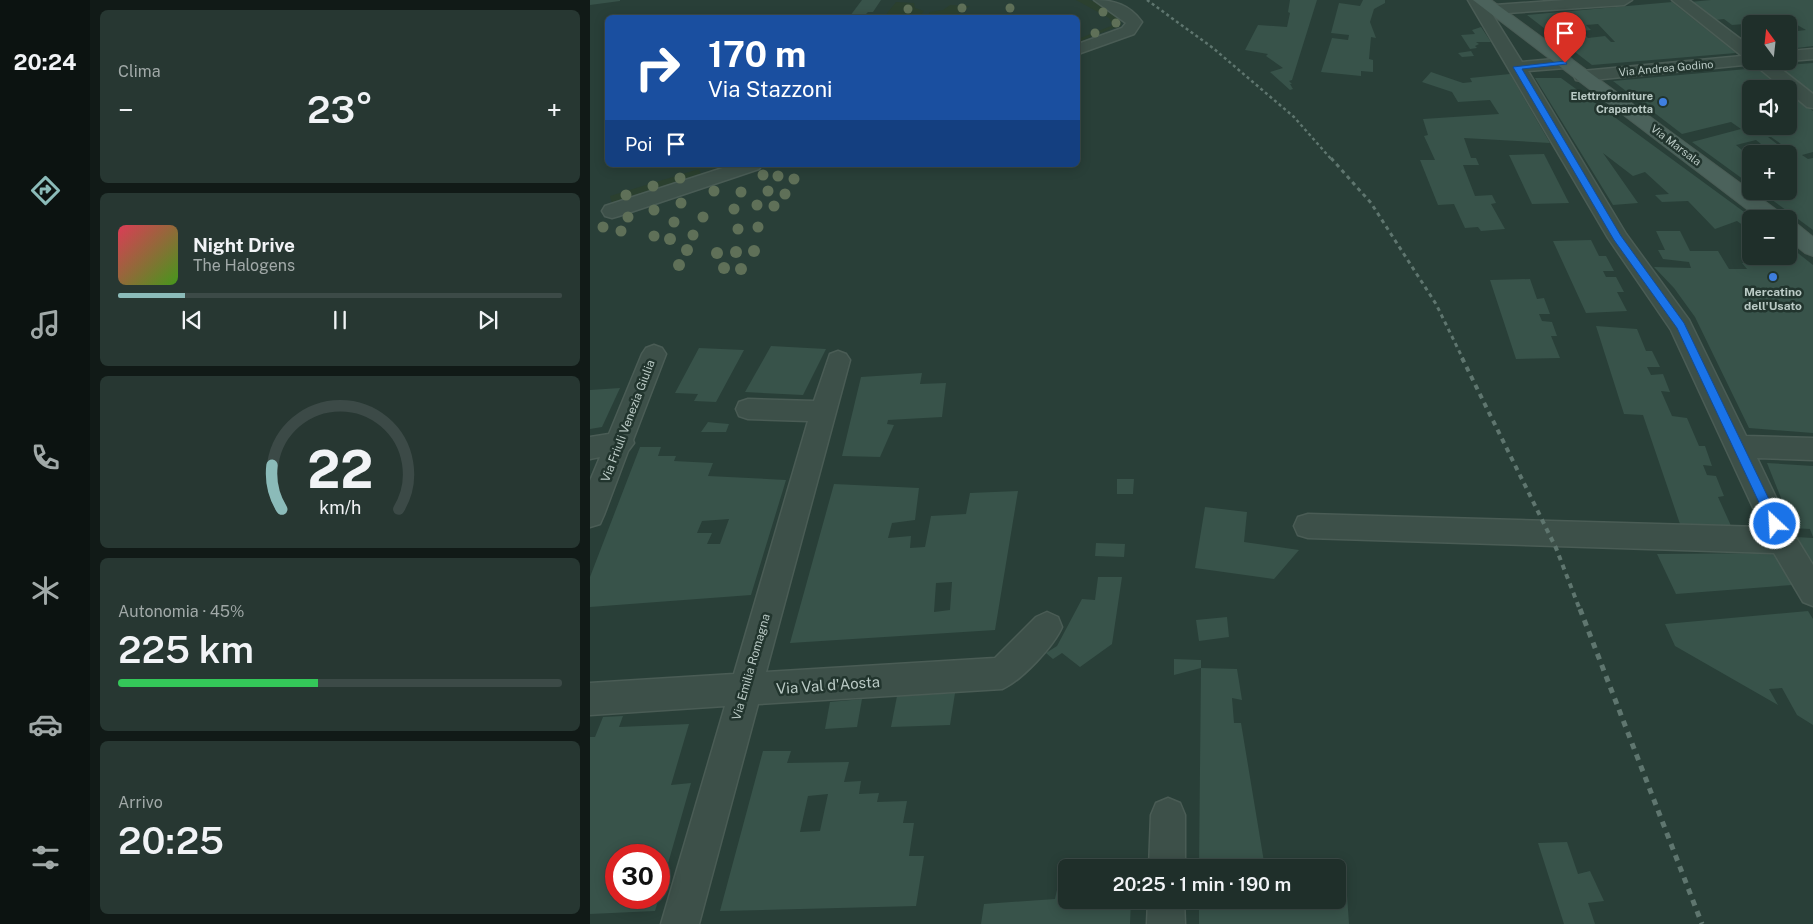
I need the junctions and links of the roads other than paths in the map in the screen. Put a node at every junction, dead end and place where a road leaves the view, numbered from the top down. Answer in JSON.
{"nodes":[{"id":1,"x":1102,"y":0,"type":"edge"},
{"id":2,"x":1624,"y":0,"type":"edge"},
{"id":3,"x":1680,"y":0,"type":"edge"},
{"id":4,"x":1481,"y":4,"type":"edge"},
{"id":5,"x":1080,"y":48,"type":"edge"},
{"id":6,"x":1742,"y":48,"type":"edge"},
{"id":7,"x":1813,"y":54,"type":"edge"},
{"id":8,"x":1798,"y":55,"type":"edge"},
{"id":9,"x":1742,"y":61,"type":"edge"},
{"id":10,"x":1565,"y":63,"type":"junction"},
{"id":11,"x":1517,"y":67,"type":"junction"},
{"id":12,"x":1771,"y":70,"type":"edge"},
{"id":13,"x":1582,"y":76,"type":"junction"},
{"id":14,"x":1813,"y":103,"type":"edge"},
{"id":15,"x":746,"y":167,"type":"edge"},
{"id":16,"x":1762,"y":210,"type":"edge"},
{"id":17,"x":612,"y":211,"type":"dead end"},
{"id":18,"x":1797,"y":236,"type":"edge"},
{"id":19,"x":1813,"y":248,"type":"edge"},
{"id":20,"x":654,"y":354,"type":"dead end"},
{"id":21,"x":838,"y":360,"type":"dead end"},
{"id":22,"x":748,"y":409,"type":"dead end"},
{"id":23,"x":824,"y":411,"type":"junction"},
{"id":24,"x":621,"y":442,"type":"junction"},
{"id":25,"x":1739,"y":447,"type":"junction"},
{"id":26,"x":590,"y":448,"type":"edge"},
{"id":27,"x":1813,"y":449,"type":"edge"},
{"id":28,"x":590,"y":515,"type":"edge"},
{"id":29,"x":1308,"y":526,"type":"dead end"},
{"id":30,"x":1782,"y":540,"type":"junction"},
{"id":31,"x":1813,"y":592,"type":"edge"},
{"id":32,"x":1046,"y":626,"type":"dead end"},
{"id":33,"x":744,"y":691,"type":"junction"},
{"id":34,"x":590,"y":699,"type":"edge"},
{"id":35,"x":1168,"y":815,"type":"dead end"},
{"id":36,"x":1167,"y":859,"type":"edge"},
{"id":37,"x":1166,"y":909,"type":"edge"},
{"id":38,"x":680,"y":924,"type":"edge"},
{"id":39,"x":1166,"y":924,"type":"edge"}],
"edges":[{"from":1,"to":5,"type":"street"},
{"from":2,"to":4,"type":"street"},
{"from":3,"to":6,"type":"street"},
{"from":4,"to":10,"type":"main road","name":"Via Marsala"},
{"from":4,"to":11,"type":"street"},
{"from":7,"to":8,"type":"street"},
{"from":9,"to":13,"type":"street","name":"Via Andrea Godino"},
{"from":10,"to":11,"type":"street"},
{"from":10,"to":13,"type":"main road","name":"Via Marsala"},
{"from":11,"to":25,"type":"street"},
{"from":12,"to":14,"type":"street"},
{"from":13,"to":16,"type":"main road","name":"Via Marsala"},
{"from":15,"to":17,"type":"street"},
{"from":18,"to":19,"type":"main road"},
{"from":20,"to":24,"type":"street","name":"Via Friuli Venezia Giulia"},
{"from":21,"to":23,"type":"street","name":"Via Emilia Romagna"},
{"from":22,"to":23,"type":"street"},
{"from":23,"to":33,"type":"street","name":"Via Emilia Romagna"},
{"from":24,"to":26,"type":"street"},
{"from":24,"to":28,"type":"street","name":"Via Friuli Venezia Giulia"},
{"from":25,"to":27,"type":"street"},
{"from":25,"to":30,"type":"street"},
{"from":29,"to":30,"type":"street"},
{"from":30,"to":31,"type":"street"},
{"from":32,"to":33,"type":"street","name":"Via Val d'Aosta"},
{"from":33,"to":34,"type":"street","name":"Via Val d'Aosta"},
{"from":33,"to":38,"type":"street","name":"Via Emilia Romagna"},
{"from":35,"to":36,"type":"street"},
{"from":37,"to":39,"type":"street"}]}
